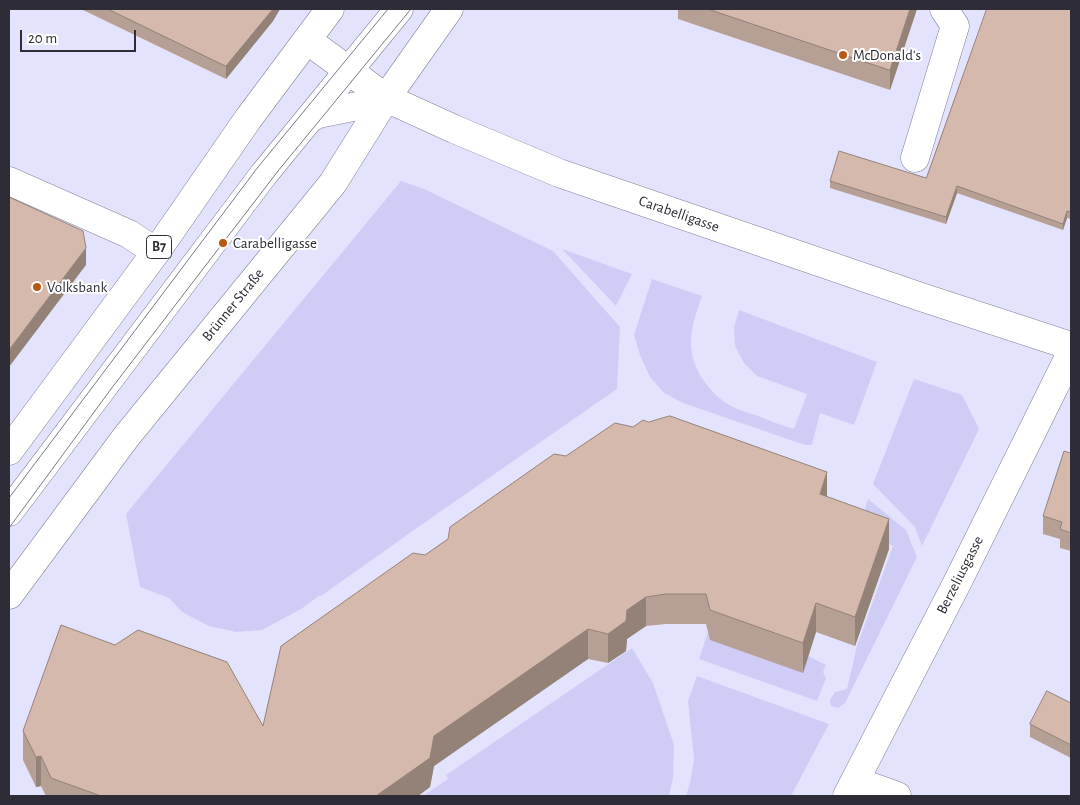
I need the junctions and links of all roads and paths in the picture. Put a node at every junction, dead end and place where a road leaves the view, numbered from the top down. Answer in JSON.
{"nodes":[{"id":1,"x":330,"y":9,"type":"edge"},
{"id":2,"x":399,"y":9,"type":"edge"},
{"id":3,"x":449,"y":9,"type":"edge"},
{"id":4,"x":944,"y":9,"type":"edge"},
{"id":5,"x":307,"y":40,"type":"junction"},
{"id":6,"x":349,"y":70,"type":"junction"},
{"id":7,"x":386,"y":98,"type":"junction"},
{"id":8,"x":309,"y":118,"type":"junction"},
{"id":9,"x":915,"y":158,"type":"dead end"},
{"id":10,"x":9,"y":181,"type":"edge"},
{"id":11,"x":156,"y":252,"type":"junction"},
{"id":12,"x":1071,"y":346,"type":"edge"},
{"id":13,"x":1071,"y":354,"type":"edge"},
{"id":14,"x":9,"y":451,"type":"edge"},
{"id":15,"x":9,"y":512,"type":"edge"},
{"id":16,"x":9,"y":595,"type":"edge"},
{"id":17,"x":851,"y":789,"type":"edge"},
{"id":18,"x":897,"y":796,"type":"edge"}],
"edges":[{"from":1,"to":5,"type":"street","number":"B7"},
{"from":2,"to":6,"type":"street"},
{"from":3,"to":7,"type":"street","name":"Brünner Straße"},
{"from":4,"to":9,"type":"street"},
{"from":5,"to":6,"type":"street","name":"Carabelligasse"},
{"from":5,"to":11,"type":"street","number":"B7"},
{"from":6,"to":7,"type":"street","name":"Carabelligasse"},
{"from":6,"to":8,"type":"street"},
{"from":7,"to":8,"type":"street"},
{"from":7,"to":12,"type":"street","name":"Carabelligasse"},
{"from":7,"to":16,"type":"street","name":"Brünner Straße"},
{"from":8,"to":15,"type":"street"},
{"from":10,"to":11,"type":"street"},
{"from":11,"to":14,"type":"street","number":"B7"},
{"from":13,"to":17,"type":"street","name":"Berzeliusgasse"},
{"from":17,"to":18,"type":"street"}]}
